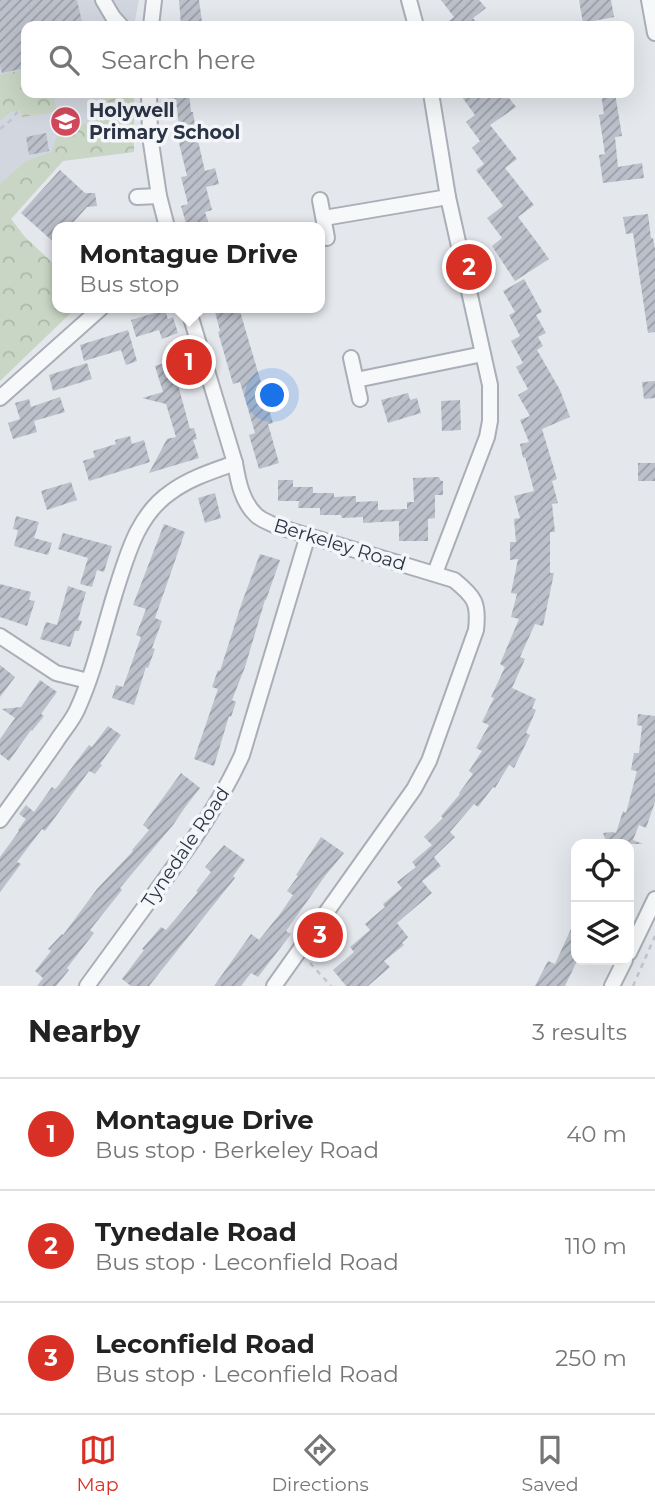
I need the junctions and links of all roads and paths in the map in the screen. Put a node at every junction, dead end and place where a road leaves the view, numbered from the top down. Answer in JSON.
{"nodes":[{"id":1,"x":103,"y":0,"type":"edge"},
{"id":2,"x":154,"y":0,"type":"edge"},
{"id":3,"x":409,"y":0,"type":"edge"},
{"id":4,"x":649,"y":0,"type":"edge"},
{"id":5,"x":117,"y":21,"type":"edge"},
{"id":6,"x":152,"y":21,"type":"edge"},
{"id":7,"x":415,"y":21,"type":"edge"},
{"id":8,"x":654,"y":25,"type":"edge"},
{"id":9,"x":149,"y":98,"type":"edge"},
{"id":10,"x":432,"y":98,"type":"edge"},
{"id":11,"x":18,"y":111,"type":"dead end"},
{"id":12,"x":0,"y":129,"type":"edge"},
{"id":13,"x":159,"y":196,"type":"junction"},
{"id":14,"x":137,"y":197,"type":"dead end"},
{"id":15,"x":448,"y":197,"type":"junction"},
{"id":16,"x":320,"y":200,"type":"dead end"},
{"id":17,"x":324,"y":218,"type":"junction"},
{"id":18,"x":166,"y":222,"type":"edge"},
{"id":19,"x":325,"y":222,"type":"edge"},
{"id":20,"x":325,"y":225,"type":"edge"},
{"id":21,"x":327,"y":238,"type":"dead end"},
{"id":22,"x":95,"y":313,"type":"edge"},
{"id":23,"x":189,"y":313,"type":"edge"},
{"id":24,"x":483,"y":354,"type":"junction"},
{"id":25,"x":351,"y":358,"type":"dead end"},
{"id":26,"x":356,"y":380,"type":"junction"},
{"id":27,"x":0,"y":398,"type":"edge"},
{"id":28,"x":360,"y":399,"type":"dead end"},
{"id":29,"x":234,"y":463,"type":"junction"},
{"id":30,"x":308,"y":535,"type":"junction"},
{"id":31,"x":435,"y":573,"type":"junction"},
{"id":32,"x":0,"y":636,"type":"edge"},
{"id":33,"x":88,"y":681,"type":"junction"},
{"id":34,"x":0,"y":820,"type":"edge"},
{"id":35,"x":655,"y":899,"type":"edge"},
{"id":36,"x":655,"y":936,"type":"edge"},
{"id":37,"x":634,"y":943,"type":"edge"},
{"id":38,"x":299,"y":951,"type":"junction"},
{"id":39,"x":622,"y":965,"type":"edge"},
{"id":40,"x":87,"y":986,"type":"edge"},
{"id":41,"x":274,"y":986,"type":"edge"},
{"id":42,"x":331,"y":986,"type":"edge"},
{"id":43,"x":612,"y":986,"type":"edge"},
{"id":44,"x":633,"y":986,"type":"edge"}],
"edges":[{"from":1,"to":5,"type":"street"},
{"from":2,"to":6,"type":"street"},
{"from":3,"to":7,"type":"street"},
{"from":4,"to":8,"type":"street"},
{"from":9,"to":13,"type":"street"},
{"from":10,"to":15,"type":"street"},
{"from":11,"to":12,"type":"path"},
{"from":13,"to":14,"type":"street"},
{"from":13,"to":18,"type":"street"},
{"from":15,"to":17,"type":"street"},
{"from":15,"to":24,"type":"street"},
{"from":16,"to":17,"type":"street"},
{"from":17,"to":19,"type":"street"},
{"from":20,"to":21,"type":"street"},
{"from":22,"to":27,"type":"street"},
{"from":23,"to":29,"type":"street","name":"Berkeley Road"},
{"from":24,"to":26,"type":"street"},
{"from":24,"to":31,"type":"street"},
{"from":25,"to":26,"type":"street"},
{"from":26,"to":28,"type":"street"},
{"from":29,"to":30,"type":"street","name":"Berkeley Road"},
{"from":29,"to":33,"type":"street"},
{"from":30,"to":31,"type":"street","name":"Berkeley Road"},
{"from":30,"to":40,"type":"street","name":"Tynedale Road"},
{"from":31,"to":38,"type":"street","name":"Berkeley Road"},
{"from":32,"to":33,"type":"street"},
{"from":33,"to":34,"type":"street"},
{"from":35,"to":37,"type":"street"},
{"from":36,"to":44,"type":"path"},
{"from":38,"to":41,"type":"street","name":"Berkeley Road"},
{"from":38,"to":42,"type":"path"},
{"from":39,"to":43,"type":"street"}]}
